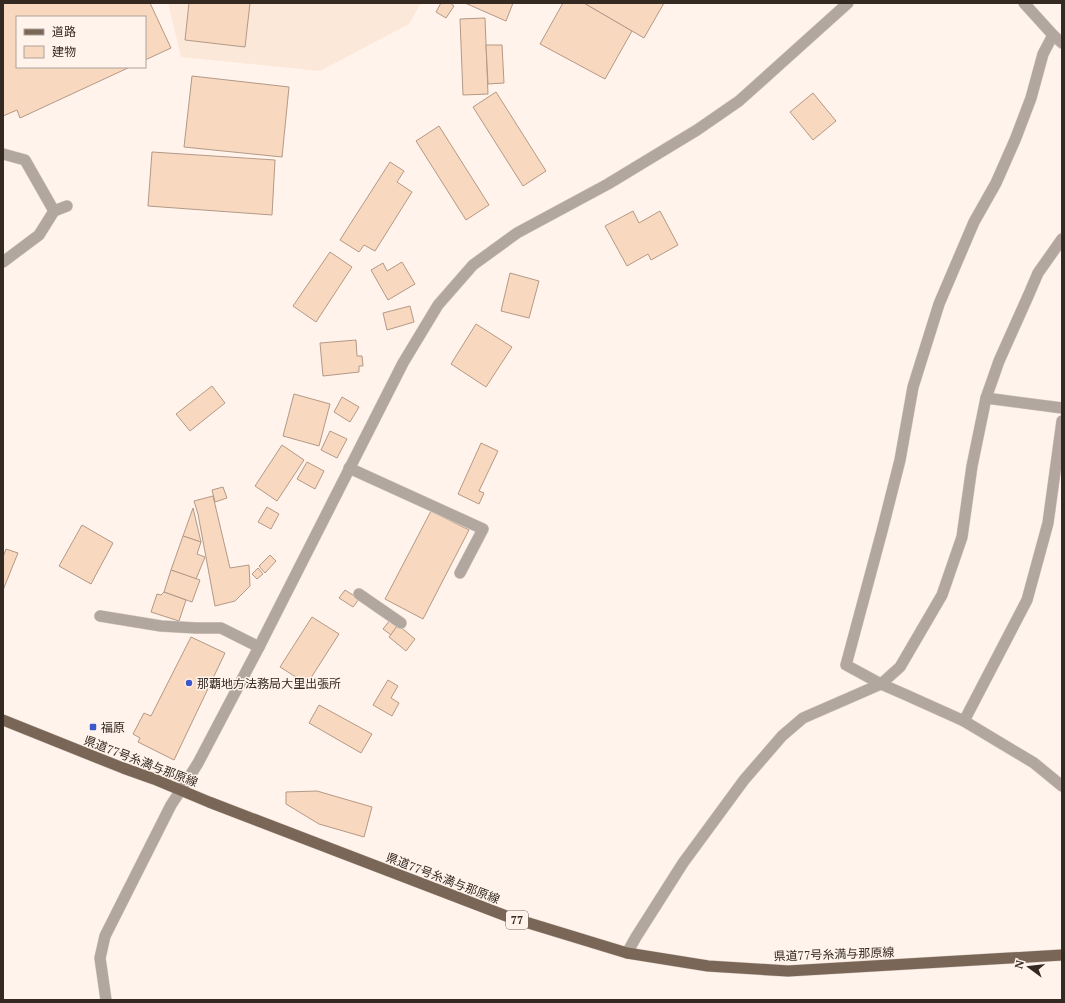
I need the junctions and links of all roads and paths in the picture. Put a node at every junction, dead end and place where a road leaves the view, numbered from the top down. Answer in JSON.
{"nodes":[{"id":1,"x":848,"y":3,"type":"edge"},
{"id":2,"x":1024,"y":3,"type":"edge"},
{"id":3,"x":1053,"y":35,"type":"junction"},
{"id":4,"x":1062,"y":42,"type":"edge"},
{"id":5,"x":3,"y":154,"type":"edge"},
{"id":6,"x":67,"y":206,"type":"dead end"},
{"id":7,"x":54,"y":212,"type":"junction"},
{"id":8,"x":1062,"y":238,"type":"edge"},
{"id":9,"x":3,"y":262,"type":"edge"},
{"id":10,"x":986,"y":398,"type":"junction"},
{"id":11,"x":1062,"y":408,"type":"edge"},
{"id":12,"x":1062,"y":421,"type":"edge"},
{"id":13,"x":349,"y":468,"type":"junction"},
{"id":14,"x":460,"y":573,"type":"dead end"},
{"id":15,"x":359,"y":594,"type":"dead end"},
{"id":16,"x":100,"y":616,"type":"dead end"},
{"id":17,"x":401,"y":623,"type":"dead end"},
{"id":18,"x":258,"y":647,"type":"junction"},
{"id":19,"x":880,"y":684,"type":"junction"},
{"id":20,"x":3,"y":720,"type":"edge"},
{"id":21,"x":964,"y":722,"type":"junction"},
{"id":22,"x":1062,"y":786,"type":"edge"},
{"id":23,"x":181,"y":790,"type":"junction"},
{"id":24,"x":627,"y":953,"type":"junction"},
{"id":25,"x":1062,"y":955,"type":"edge"},
{"id":26,"x":106,"y":1000,"type":"edge"}],
"edges":[{"from":1,"to":13,"type":"street"},
{"from":2,"to":3,"type":"street"},
{"from":3,"to":4,"type":"street"},
{"from":3,"to":19,"type":"street"},
{"from":5,"to":7,"type":"street"},
{"from":6,"to":7,"type":"street"},
{"from":7,"to":9,"type":"street"},
{"from":8,"to":10,"type":"street"},
{"from":10,"to":11,"type":"street"},
{"from":10,"to":19,"type":"street"},
{"from":12,"to":21,"type":"street"},
{"from":13,"to":14,"type":"street"},
{"from":13,"to":18,"type":"street"},
{"from":15,"to":17,"type":"street"},
{"from":16,"to":18,"type":"street"},
{"from":18,"to":23,"type":"street"},
{"from":19,"to":21,"type":"street"},
{"from":19,"to":24,"type":"street"},
{"from":20,"to":23,"type":"main road","name":"県道77号糸満与那原線","number":"77"},
{"from":21,"to":22,"type":"street"},
{"from":23,"to":24,"type":"main road","name":"県道77号糸満与那原線","number":"77"},
{"from":23,"to":26,"type":"street"},
{"from":24,"to":25,"type":"main road","name":"県道77号糸満与那原線","number":"77"}]}
